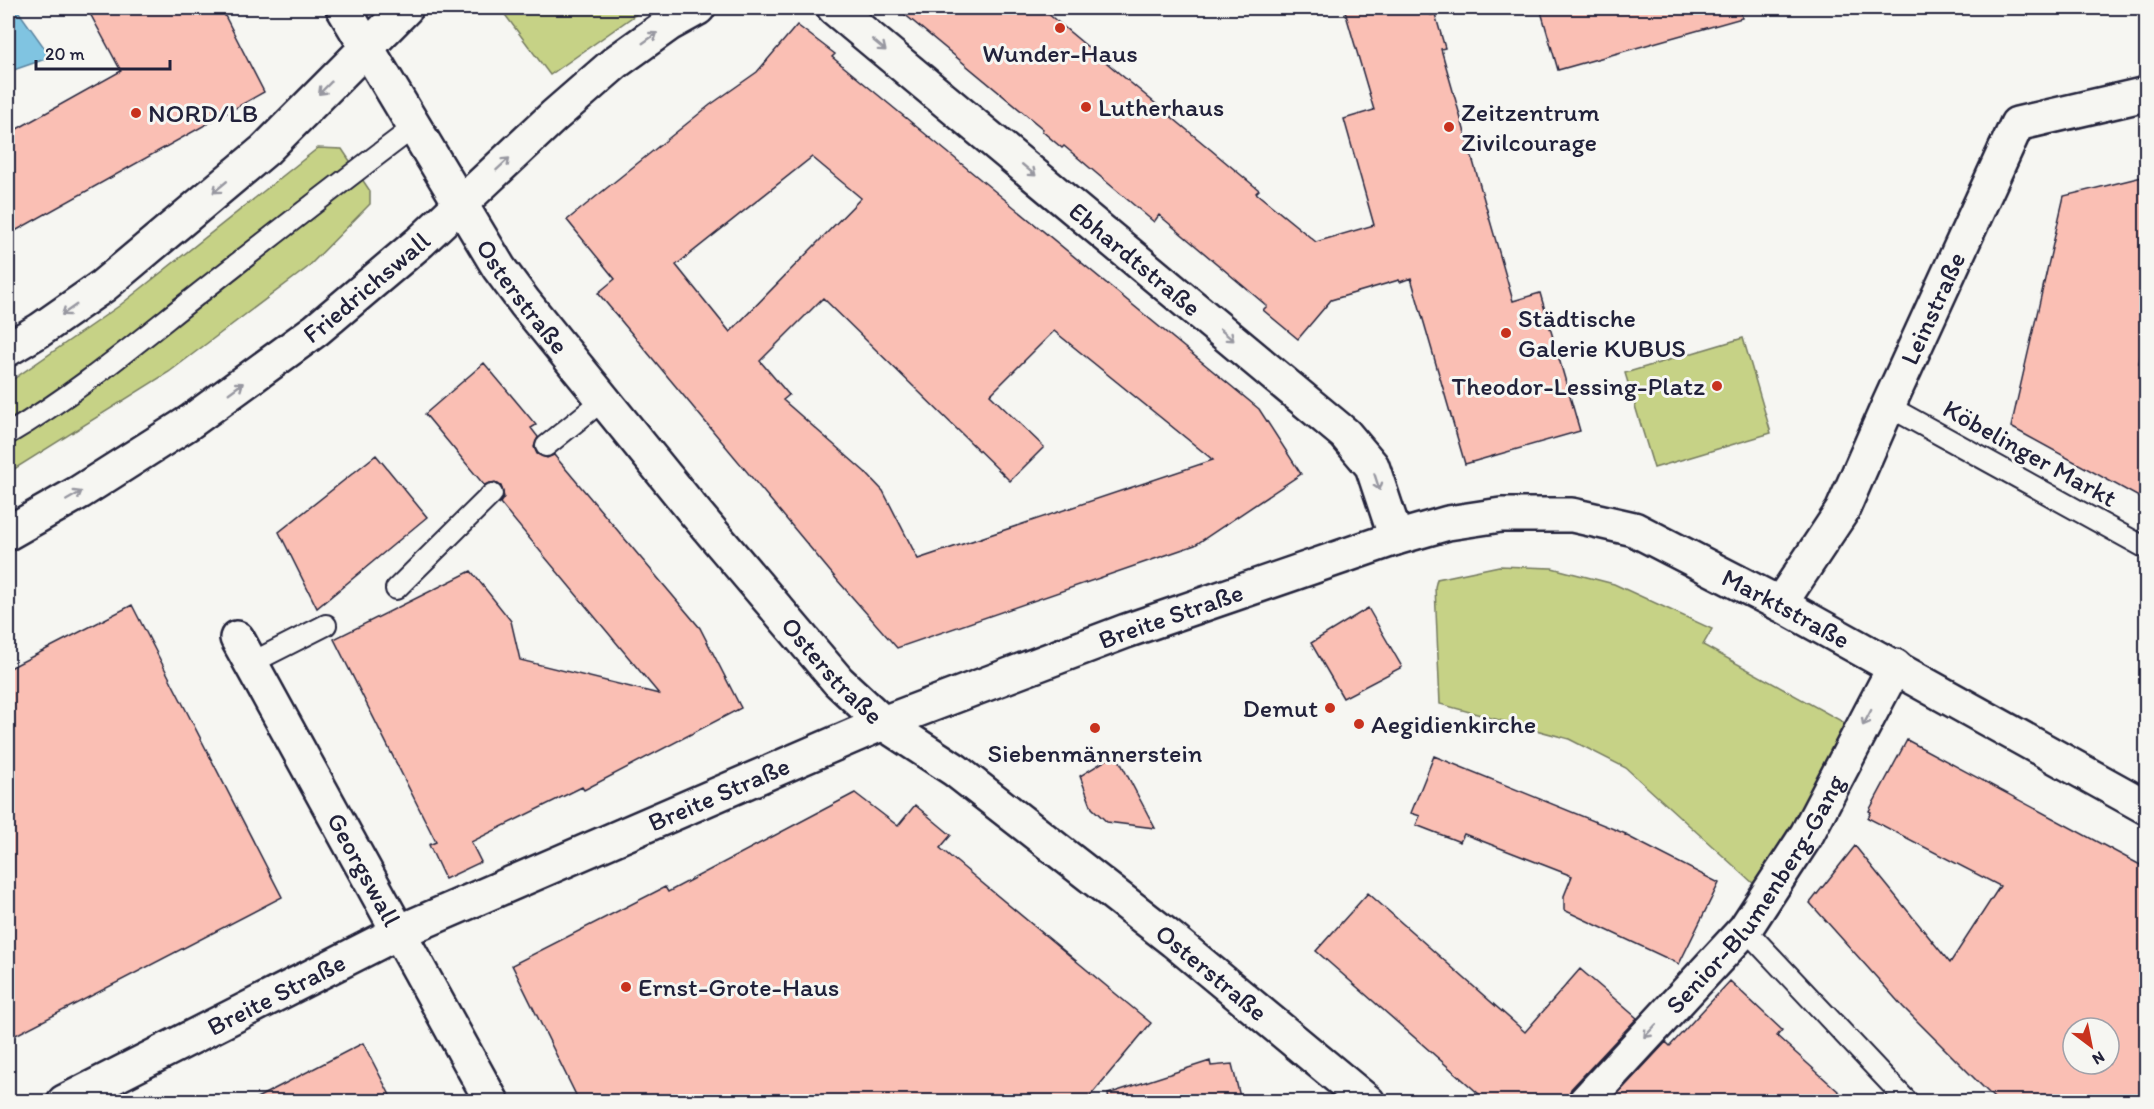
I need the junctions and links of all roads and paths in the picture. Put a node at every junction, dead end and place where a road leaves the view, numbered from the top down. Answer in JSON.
{"nodes":[{"id":1,"x":343,"y":8,"type":"edge"},
{"id":2,"x":406,"y":8,"type":"edge"},
{"id":3,"x":698,"y":8,"type":"edge"},
{"id":4,"x":834,"y":8,"type":"edge"},
{"id":5,"x":367,"y":47,"type":"junction"},
{"id":6,"x":2146,"y":94,"type":"edge"},
{"id":7,"x":414,"y":128,"type":"junction"},
{"id":8,"x":460,"y":205,"type":"junction"},
{"id":9,"x":8,"y":349,"type":"edge"},
{"id":10,"x":603,"y":400,"type":"junction"},
{"id":11,"x":1888,"y":406,"type":"junction"},
{"id":12,"x":8,"y":434,"type":"edge"},
{"id":13,"x":546,"y":446,"type":"dead end"},
{"id":14,"x":492,"y":494,"type":"dead end"},
{"id":15,"x":8,"y":533,"type":"edge"},
{"id":16,"x":1395,"y":538,"type":"junction"},
{"id":17,"x":2146,"y":548,"type":"edge"},
{"id":18,"x":396,"y":588,"type":"dead end"},
{"id":19,"x":1780,"y":604,"type":"junction"},
{"id":20,"x":326,"y":625,"type":"dead end"},
{"id":21,"x":244,"y":650,"type":"joint"},
{"id":22,"x":1894,"y":666,"type":"junction"},
{"id":23,"x":883,"y":723,"type":"junction"},
{"id":24,"x":2146,"y":807,"type":"edge"},
{"id":25,"x":1745,"y":929,"type":"junction"},
{"id":26,"x":399,"y":932,"type":"junction"},
{"id":27,"x":64,"y":1101,"type":"edge"},
{"id":28,"x":492,"y":1101,"type":"edge"},
{"id":29,"x":1368,"y":1101,"type":"edge"},
{"id":30,"x":1585,"y":1101,"type":"edge"},
{"id":31,"x":1908,"y":1101,"type":"edge"}],
"edges":[{"from":1,"to":5,"type":"street","name":"Osterstraße"},
{"from":2,"to":5,"type":"street"},
{"from":8,"to":3,"type":"street","name":"Friedrichswall","one_way":true},
{"from":4,"to":16,"type":"street","name":"Ebhardtstraße","one_way":true},
{"from":5,"to":7,"type":"street","name":"Osterstraße"},
{"from":5,"to":9,"type":"street","one_way":true},
{"from":6,"to":11,"type":"street","name":"Leinstraße"},
{"from":7,"to":8,"type":"street","name":"Osterstraße"},
{"from":7,"to":12,"type":"lane"},
{"from":8,"to":10,"type":"street","name":"Osterstraße"},
{"from":15,"to":8,"type":"street","name":"Friedrichswall","one_way":true},
{"from":10,"to":13,"type":"lane"},
{"from":10,"to":23,"type":"street","name":"Osterstraße"},
{"from":11,"to":17,"type":"lane","name":"Köbelinger Markt"},
{"from":11,"to":19,"type":"street","name":"Leinstraße"},
{"from":14,"to":18,"type":"lane"},
{"from":16,"to":19,"type":"street","name":"Marktstraße"},
{"from":16,"to":23,"type":"street","name":"Breite Straße"},
{"from":19,"to":22,"type":"street","name":"Marktstraße"},
{"from":20,"to":21,"type":"lane"},
{"from":21,"to":26,"type":"street","name":"Georgswall"},
{"from":22,"to":24,"type":"street","name":"Marktstraße"},
{"from":22,"to":25,"type":"street","name":"Senior-Blumenberg-Gang","one_way":true},
{"from":23,"to":26,"type":"street","name":"Breite Straße"},
{"from":23,"to":29,"type":"street","name":"Osterstraße"},
{"from":25,"to":30,"type":"street","name":"Senior-Blumenberg-Gang","one_way":true},
{"from":25,"to":31,"type":"lane"},
{"from":26,"to":27,"type":"street","name":"Breite Straße"},
{"from":26,"to":28,"type":"street","name":"Georgswall"}]}
